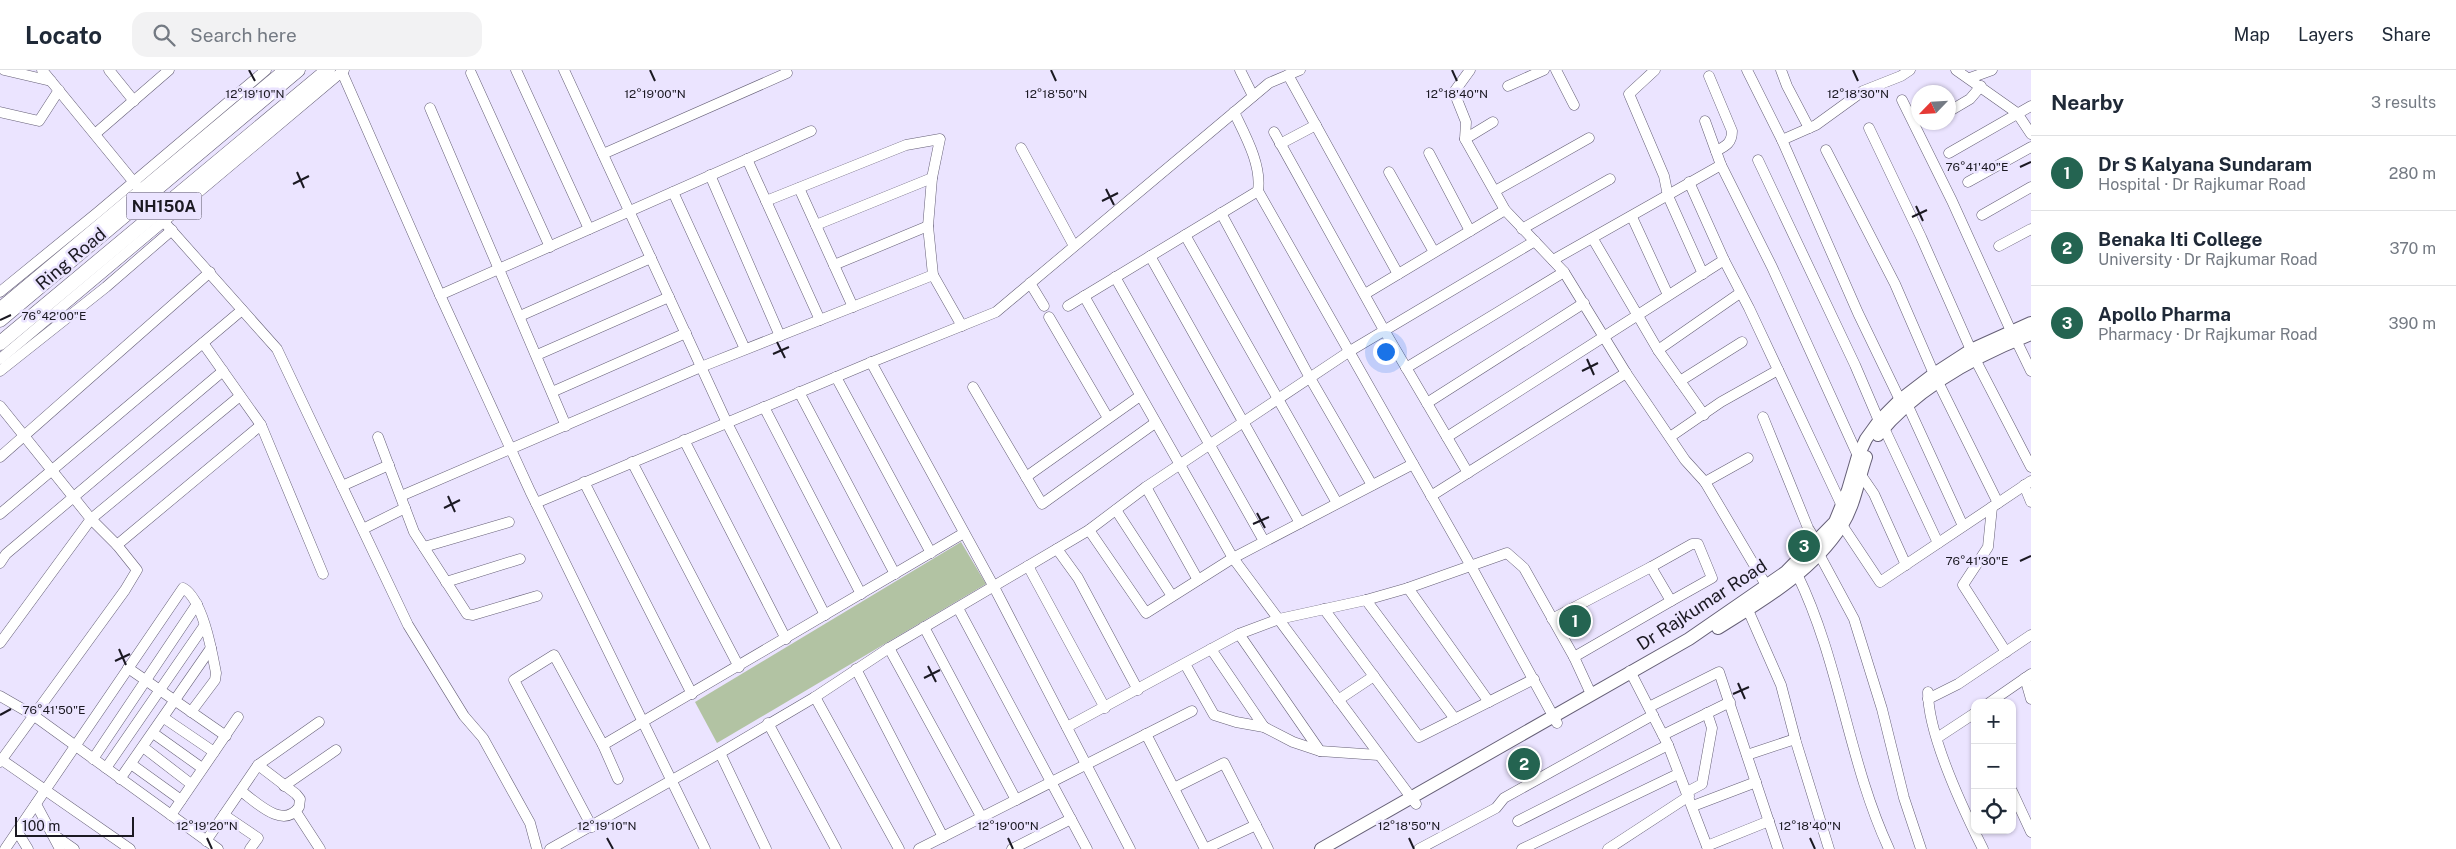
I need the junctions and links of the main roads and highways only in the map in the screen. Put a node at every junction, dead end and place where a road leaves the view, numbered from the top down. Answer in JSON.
{"nodes":[{"id":1,"x":298,"y":70,"type":"edge"},
{"id":2,"x":339,"y":70,"type":"edge"},
{"id":3,"x":0,"y":320,"type":"edge"},
{"id":4,"x":2031,"y":323,"type":"edge"},
{"id":5,"x":2031,"y":334,"type":"edge"},
{"id":6,"x":2014,"y":336,"type":"junction"},
{"id":7,"x":0,"y":343,"type":"edge"},
{"id":8,"x":1881,"y":424,"type":"junction"},
{"id":9,"x":1632,"y":675,"type":"junction"},
{"id":10,"x":1555,"y":719,"type":"junction"},
{"id":11,"x":1413,"y":800,"type":"junction"},
{"id":12,"x":1321,"y":849,"type":"edge"},
{"id":13,"x":1338,"y":849,"type":"edge"}],
"edges":[{"from":1,"to":3,"type":"highway","name":"Ring Road","number":"NH150A"},
{"from":2,"to":7,"type":"highway","name":"Ring Road","number":"NH150A"},
{"from":4,"to":6,"type":"main road","name":"Dr Rajkumar Road"},
{"from":5,"to":6,"type":"main road","name":"Dr Rajkumar Road"},
{"from":6,"to":8,"type":"main road","name":"Dr Rajkumar Road"},
{"from":8,"to":9,"type":"main road","name":"Dr Rajkumar Road"},
{"from":8,"to":9,"type":"main road","name":"Dr Rajkumar Road"},
{"from":9,"to":10,"type":"main road","name":"Dr Rajkumar Road"},
{"from":9,"to":10,"type":"main road","name":"Dr Rajkumar Road"},
{"from":10,"to":11,"type":"main road","name":"Dr Rajkumar Road"},
{"from":11,"to":12,"type":"main road","name":"Dr Rajkumar Road"},
{"from":11,"to":13,"type":"main road","name":"Dr Rajkumar Road"}]}
